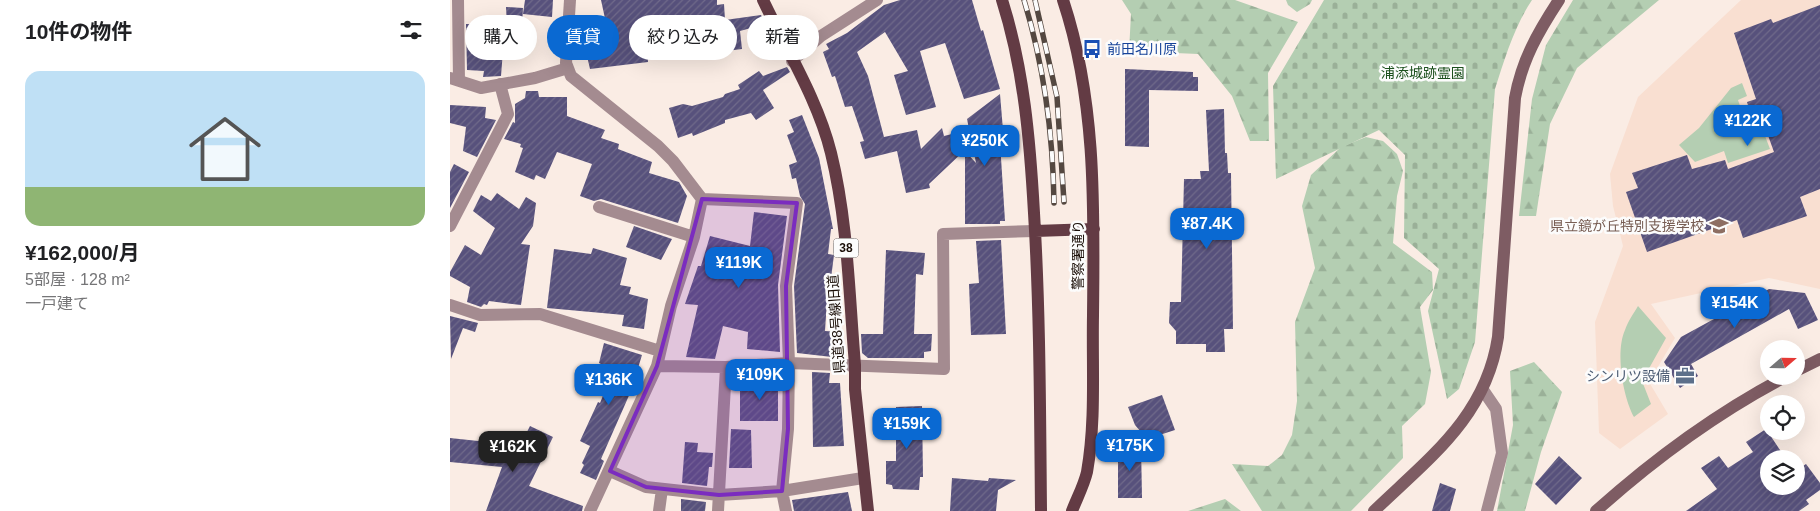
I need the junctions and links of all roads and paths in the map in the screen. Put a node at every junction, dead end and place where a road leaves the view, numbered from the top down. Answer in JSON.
{"nodes":[{"id":1,"x":458,"y":0,"type":"edge"},
{"id":2,"x":570,"y":0,"type":"edge"},
{"id":3,"x":763,"y":0,"type":"edge"},
{"id":4,"x":877,"y":0,"type":"edge"},
{"id":5,"x":1002,"y":0,"type":"edge"},
{"id":6,"x":1063,"y":0,"type":"edge"},
{"id":7,"x":1559,"y":0,"type":"edge"},
{"id":8,"x":792,"y":62,"type":"junction"},
{"id":9,"x":568,"y":68,"type":"junction"},
{"id":10,"x":454,"y":80,"type":"edge"},
{"id":11,"x":500,"y":84,"type":"junction"},
{"id":12,"x":702,"y":199,"type":"junction"},
{"id":13,"x":599,"y":206,"type":"dead end"},
{"id":14,"x":450,"y":226,"type":"edge"},
{"id":15,"x":1094,"y":229,"type":"junction"},
{"id":16,"x":1035,"y":231,"type":"junction"},
{"id":17,"x":694,"y":237,"type":"junction"},
{"id":18,"x":450,"y":305,"type":"edge"},
{"id":19,"x":660,"y":351,"type":"junction"},
{"id":20,"x":1820,"y":359,"type":"edge"},
{"id":21,"x":789,"y":363,"type":"junction"},
{"id":22,"x":855,"y":365,"type":"junction"},
{"id":23,"x":657,"y":366,"type":"junction"},
{"id":24,"x":726,"y":367,"type":"junction"},
{"id":25,"x":1805,"y":367,"type":"edge"},
{"id":26,"x":1772,"y":385,"type":"edge"},
{"id":27,"x":1483,"y":390,"type":"junction"},
{"id":28,"x":610,"y":471,"type":"junction"},
{"id":29,"x":863,"y":478,"type":"junction"},
{"id":30,"x":662,"y":489,"type":"junction"},
{"id":31,"x":782,"y":491,"type":"junction"},
{"id":32,"x":719,"y":495,"type":"junction"},
{"id":33,"x":590,"y":511,"type":"edge"},
{"id":34,"x":659,"y":511,"type":"edge"},
{"id":35,"x":718,"y":511,"type":"edge"},
{"id":36,"x":786,"y":511,"type":"edge"},
{"id":37,"x":868,"y":511,"type":"edge"},
{"id":38,"x":1041,"y":511,"type":"edge"},
{"id":39,"x":1072,"y":511,"type":"edge"},
{"id":40,"x":1374,"y":511,"type":"edge"},
{"id":41,"x":1487,"y":511,"type":"edge"},
{"id":42,"x":1596,"y":511,"type":"edge"}],
"edges":[{"from":1,"to":10,"type":"street"},
{"from":2,"to":9,"type":"street"},
{"from":3,"to":8,"type":"main road","name":"県道38号線旧道","number":"38"},
{"from":4,"to":8,"type":"street"},
{"from":5,"to":16,"type":"main road"},
{"from":6,"to":15,"type":"main road","name":"警察署通り"},
{"from":7,"to":27,"type":"street"},
{"from":8,"to":22,"type":"main road","name":"県道38号線旧道","number":"38"},
{"from":9,"to":11,"type":"street"},
{"from":9,"to":12,"type":"street"},
{"from":10,"to":11,"type":"street"},
{"from":11,"to":14,"type":"street"},
{"from":12,"to":17,"type":"street"},
{"from":12,"to":21,"type":"street"},
{"from":13,"to":17,"type":"street"},
{"from":15,"to":16,"type":"main road"},
{"from":15,"to":39,"type":"main road","name":"警察署通り"},
{"from":16,"to":22,"type":"street"},
{"from":16,"to":38,"type":"main road"},
{"from":17,"to":19,"type":"street"},
{"from":18,"to":19,"type":"street"},
{"from":19,"to":23,"type":"street"},
{"from":20,"to":25,"type":"street"},
{"from":21,"to":22,"type":"street"},
{"from":21,"to":24,"type":"street"},
{"from":21,"to":31,"type":"street"},
{"from":22,"to":29,"type":"main road","name":"県道38号線旧道","number":"38"},
{"from":23,"to":24,"type":"street"},
{"from":23,"to":28,"type":"street"},
{"from":24,"to":32,"type":"street"},
{"from":26,"to":42,"type":"street"},
{"from":27,"to":40,"type":"street"},
{"from":27,"to":41,"type":"street"},
{"from":28,"to":30,"type":"street"},
{"from":28,"to":33,"type":"street"},
{"from":29,"to":31,"type":"street"},
{"from":29,"to":37,"type":"main road","name":"県道38号線旧道","number":"38"},
{"from":30,"to":32,"type":"street"},
{"from":30,"to":34,"type":"street"},
{"from":31,"to":32,"type":"street"},
{"from":31,"to":36,"type":"street"},
{"from":32,"to":35,"type":"street"}]}
